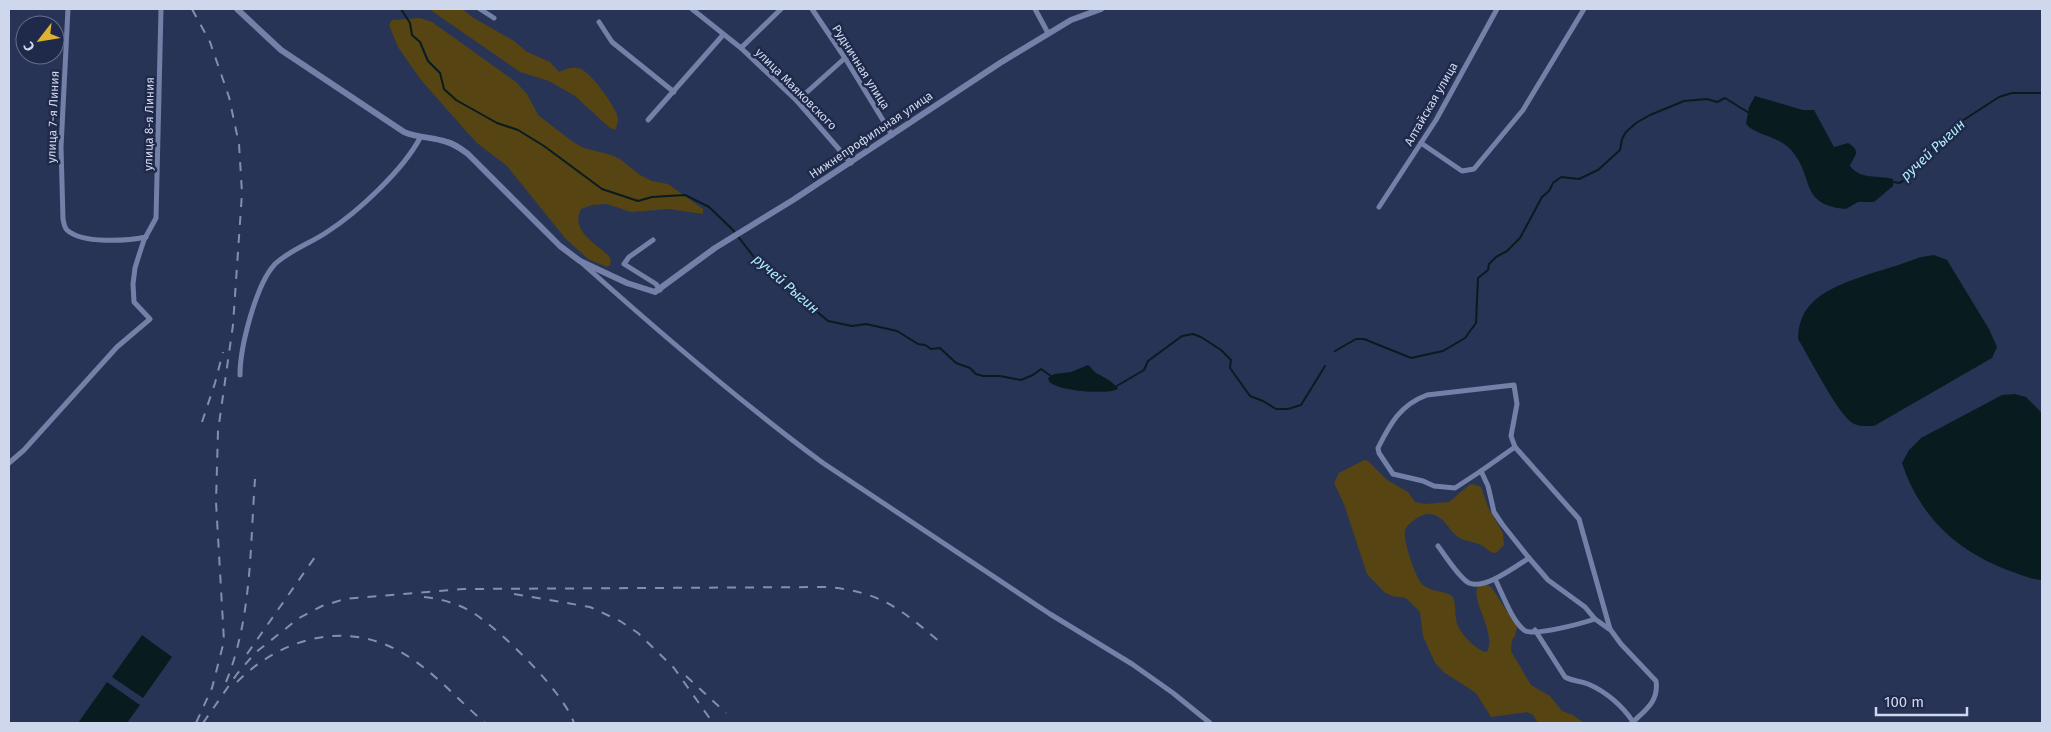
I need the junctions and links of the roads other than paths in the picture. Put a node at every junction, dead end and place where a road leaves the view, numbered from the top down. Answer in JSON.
{"nodes":[{"id":1,"x":68,"y":9,"type":"edge"},
{"id":2,"x":161,"y":9,"type":"edge"},
{"id":3,"x":237,"y":9,"type":"edge"},
{"id":4,"x":480,"y":9,"type":"edge"},
{"id":5,"x":692,"y":9,"type":"edge"},
{"id":6,"x":781,"y":9,"type":"edge"},
{"id":7,"x":812,"y":9,"type":"edge"},
{"id":8,"x":1035,"y":9,"type":"edge"},
{"id":9,"x":1101,"y":9,"type":"edge"},
{"id":10,"x":1497,"y":9,"type":"edge"},
{"id":11,"x":1584,"y":9,"type":"edge"},
{"id":12,"x":494,"y":18,"type":"dead end"},
{"id":13,"x":599,"y":22,"type":"dead end"},
{"id":14,"x":1048,"y":33,"type":"junction"},
{"id":15,"x":722,"y":35,"type":"junction"},
{"id":16,"x":741,"y":48,"type":"junction"},
{"id":17,"x":845,"y":58,"type":"junction"},
{"id":18,"x":674,"y":92,"type":"junction"},
{"id":19,"x":797,"y":101,"type":"junction"},
{"id":20,"x":648,"y":120,"type":"dead end"},
{"id":21,"x":892,"y":136,"type":"junction"},
{"id":22,"x":420,"y":138,"type":"junction"},
{"id":23,"x":1421,"y":143,"type":"junction"},
{"id":24,"x":851,"y":163,"type":"junction"},
{"id":25,"x":1379,"y":207,"type":"dead end"},
{"id":26,"x":146,"y":237,"type":"junction"},
{"id":27,"x":653,"y":240,"type":"dead end"},
{"id":28,"x":580,"y":261,"type":"junction"},
{"id":29,"x":660,"y":290,"type":"junction"},
{"id":30,"x":240,"y":375,"type":"dead end"},
{"id":31,"x":1515,"y":446,"type":"junction"},
{"id":32,"x":9,"y":463,"type":"edge"},
{"id":33,"x":1481,"y":471,"type":"junction"},
{"id":34,"x":1438,"y":546,"type":"dead end"},
{"id":35,"x":1529,"y":558,"type":"junction"},
{"id":36,"x":1495,"y":579,"type":"junction"},
{"id":37,"x":1595,"y":619,"type":"junction"},
{"id":38,"x":1535,"y":630,"type":"junction"},
{"id":39,"x":1612,"y":631,"type":"junction"},
{"id":40,"x":1210,"y":723,"type":"edge"},
{"id":41,"x":1632,"y":723,"type":"edge"}],
"edges":[{"from":1,"to":26,"type":"street","name":"улица 7-я Линия"},
{"from":2,"to":26,"type":"street","name":"улица 8-я Линия"},
{"from":3,"to":22,"type":"street"},
{"from":4,"to":12,"type":"street"},
{"from":5,"to":15,"type":"street","name":"улица Маяковского"},
{"from":6,"to":16,"type":"street"},
{"from":7,"to":17,"type":"street","name":"Рудничная улица"},
{"from":8,"to":14,"type":"street"},
{"from":9,"to":14,"type":"street","name":"Нижнепрофильная улица"},
{"from":10,"to":23,"type":"street","name":"Алтайская улица"},
{"from":11,"to":23,"type":"street"},
{"from":13,"to":18,"type":"street"},
{"from":14,"to":21,"type":"street","name":"Нижнепрофильная улица"},
{"from":15,"to":16,"type":"street","name":"улица Маяковского"},
{"from":15,"to":18,"type":"street"},
{"from":16,"to":19,"type":"street","name":"улица Маяковского"},
{"from":17,"to":19,"type":"street"},
{"from":17,"to":21,"type":"street","name":"Рудничная улица"},
{"from":18,"to":20,"type":"street"},
{"from":19,"to":24,"type":"street","name":"улица Маяковского"},
{"from":21,"to":24,"type":"street","name":"Нижнепрофильная улица"},
{"from":22,"to":28,"type":"street"},
{"from":22,"to":30,"type":"street"},
{"from":23,"to":25,"type":"street","name":"Алтайская улица"},
{"from":24,"to":29,"type":"street","name":"Нижнепрофильная улица"},
{"from":26,"to":32,"type":"street","name":"улица 8-я Линия"},
{"from":27,"to":29,"type":"street"},
{"from":28,"to":29,"type":"street"},
{"from":28,"to":40,"type":"street"},
{"from":31,"to":33,"type":"street"},
{"from":31,"to":33,"type":"street"},
{"from":31,"to":39,"type":"street"},
{"from":33,"to":35,"type":"street"},
{"from":34,"to":36,"type":"street"},
{"from":35,"to":36,"type":"street"},
{"from":35,"to":37,"type":"street"},
{"from":36,"to":38,"type":"street"},
{"from":37,"to":38,"type":"street"},
{"from":37,"to":39,"type":"street"},
{"from":38,"to":41,"type":"street"},
{"from":39,"to":41,"type":"street"}]}
